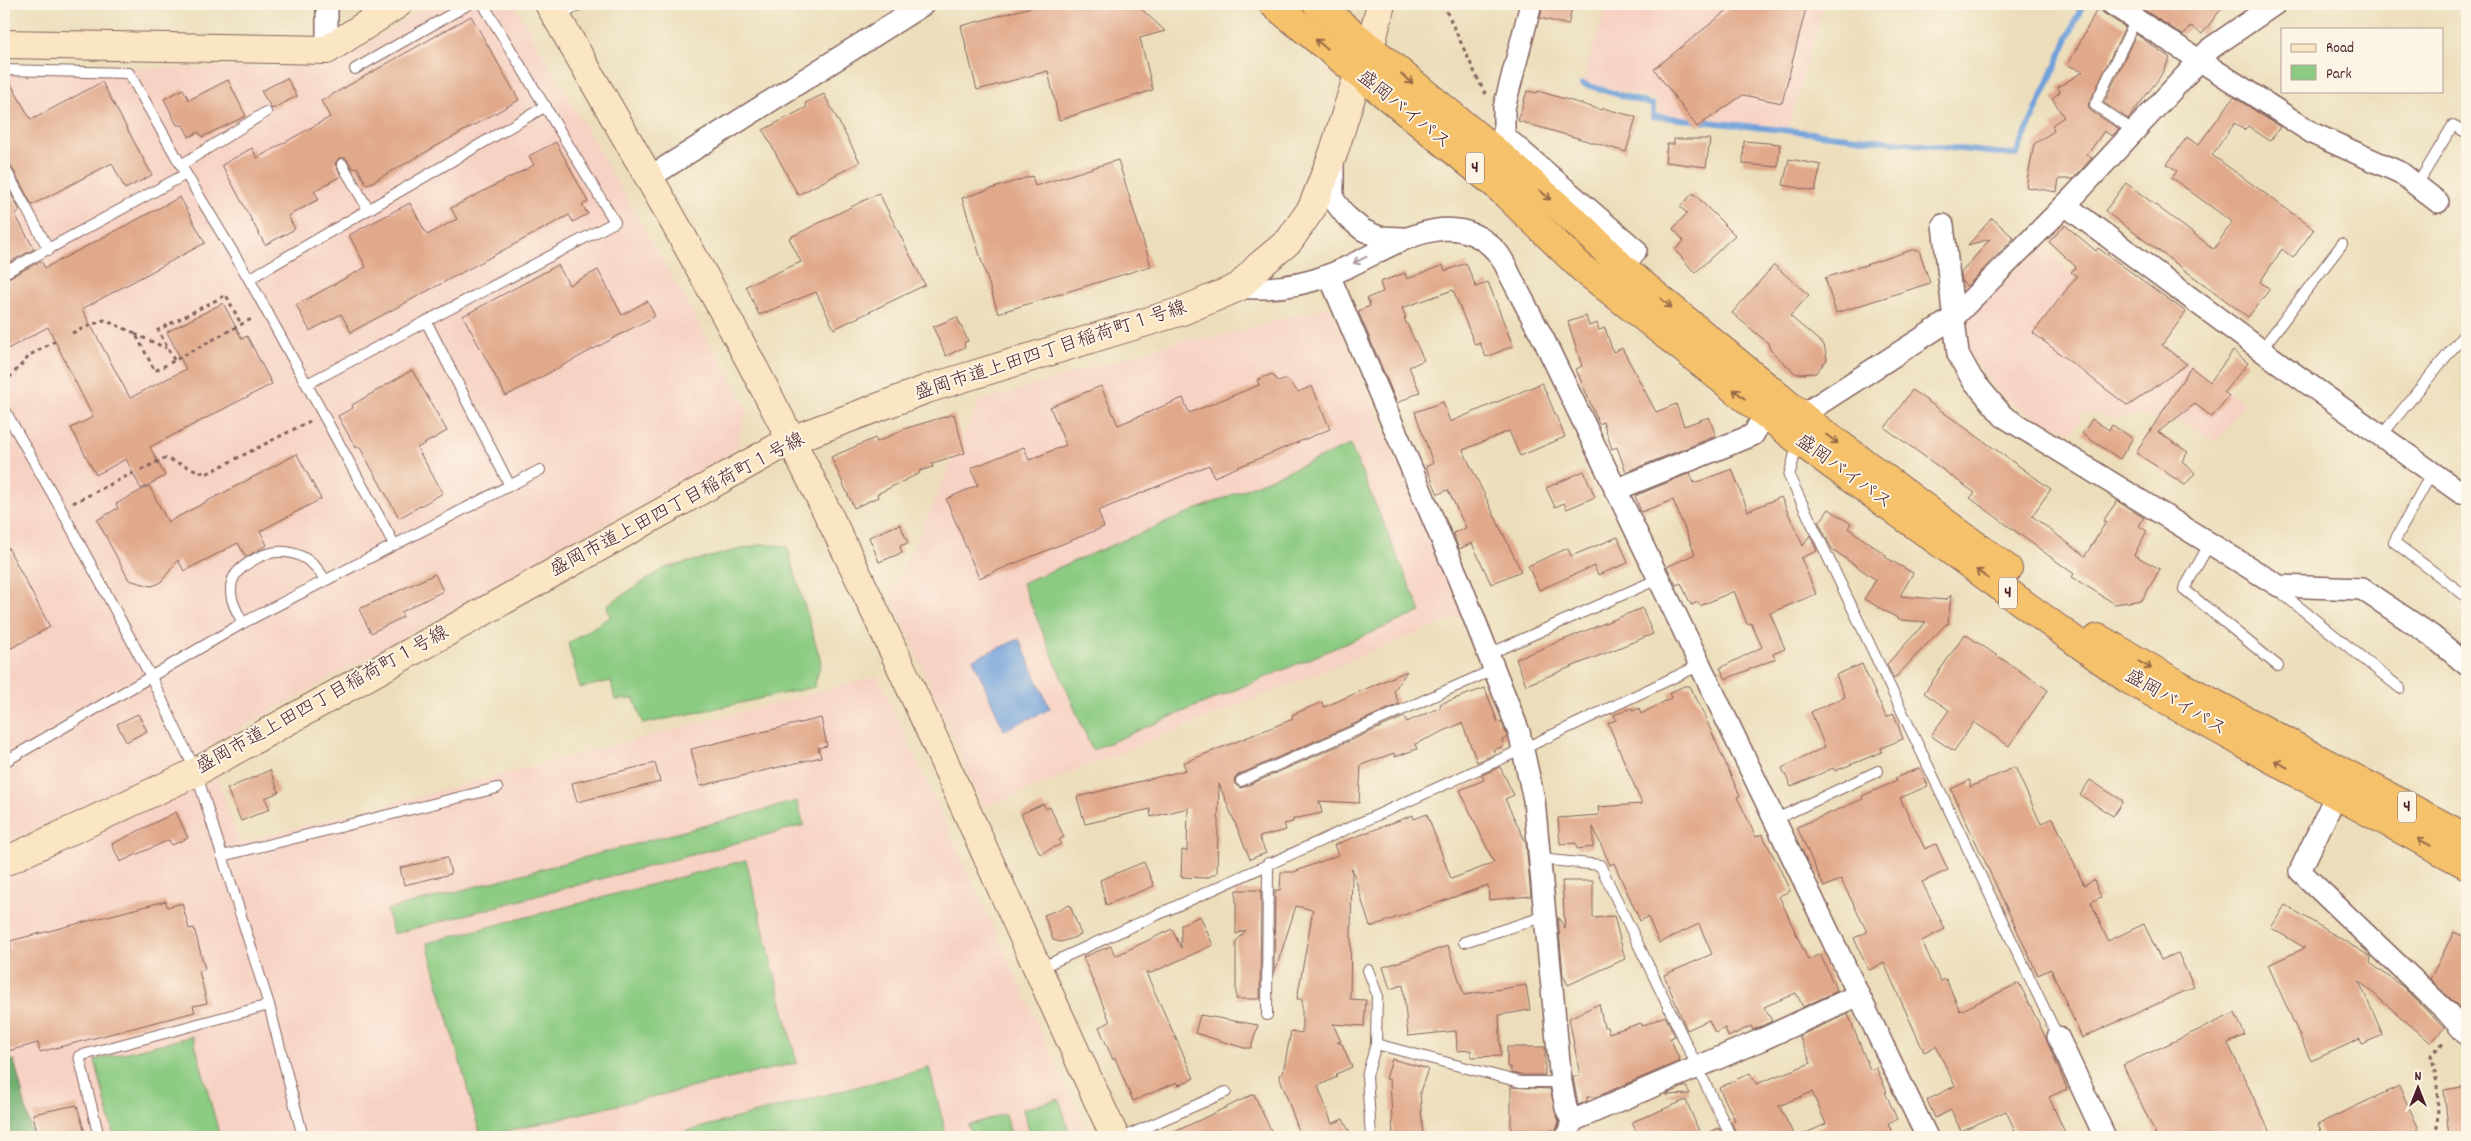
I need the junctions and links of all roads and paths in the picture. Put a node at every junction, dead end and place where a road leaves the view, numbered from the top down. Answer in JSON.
{"nodes":[{"id":1,"x":327,"y":4,"type":"edge"},
{"id":2,"x":398,"y":4,"type":"edge"},
{"id":3,"x":469,"y":4,"type":"edge"},
{"id":4,"x":484,"y":4,"type":"edge"},
{"id":5,"x":924,"y":4,"type":"edge"},
{"id":6,"x":1273,"y":4,"type":"edge"},
{"id":7,"x":1318,"y":4,"type":"edge"},
{"id":8,"x":1381,"y":4,"type":"edge"},
{"id":9,"x":1443,"y":4,"type":"edge"},
{"id":10,"x":1531,"y":4,"type":"edge"},
{"id":11,"x":2112,"y":4,"type":"edge"},
{"id":12,"x":2275,"y":4,"type":"edge"},
{"id":13,"x":562,"y":8,"type":"edge"},
{"id":14,"x":2136,"y":19,"type":"junction"},
{"id":15,"x":4,"y":44,"type":"edge"},
{"id":16,"x":1370,"y":48,"type":"junction"},
{"id":17,"x":327,"y":50,"type":"junction"},
{"id":18,"x":2200,"y":60,"type":"junction"},
{"id":19,"x":354,"y":69,"type":"dead end"},
{"id":20,"x":4,"y":70,"type":"edge"},
{"id":21,"x":1358,"y":75,"type":"junction"},
{"id":22,"x":546,"y":106,"type":"junction"},
{"id":23,"x":266,"y":112,"type":"dead end"},
{"id":24,"x":1504,"y":114,"type":"junction"},
{"id":25,"x":2134,"y":131,"type":"junction"},
{"id":26,"x":2467,"y":133,"type":"edge"},
{"id":27,"x":1333,"y":154,"type":"junction"},
{"id":28,"x":342,"y":164,"type":"dead end"},
{"id":29,"x":4,"y":167,"type":"edge"},
{"id":30,"x":183,"y":169,"type":"junction"},
{"id":31,"x":650,"y":177,"type":"junction"},
{"id":32,"x":2417,"y":186,"type":"junction"},
{"id":33,"x":2438,"y":202,"type":"dead end"},
{"id":34,"x":2065,"y":205,"type":"junction"},
{"id":35,"x":368,"y":209,"type":"junction"},
{"id":36,"x":1943,"y":225,"type":"dead end"},
{"id":37,"x":1404,"y":238,"type":"junction"},
{"id":38,"x":2342,"y":244,"type":"dead end"},
{"id":39,"x":49,"y":250,"type":"junction"},
{"id":40,"x":1623,"y":268,"type":"junction"},
{"id":41,"x":4,"y":273,"type":"edge"},
{"id":42,"x":1329,"y":276,"type":"junction"},
{"id":43,"x":249,"y":279,"type":"junction"},
{"id":44,"x":1239,"y":287,"type":"junction"},
{"id":45,"x":266,"y":311,"type":"junction"},
{"id":46,"x":1953,"y":318,"type":"junction"},
{"id":47,"x":427,"y":323,"type":"junction"},
{"id":48,"x":241,"y":324,"type":"junction"},
{"id":49,"x":2467,"y":331,"type":"edge"},
{"id":50,"x":72,"y":333,"type":"dead end"},
{"id":51,"x":135,"y":333,"type":"junction"},
{"id":52,"x":55,"y":341,"type":"dead end"},
{"id":53,"x":167,"y":348,"type":"junction"},
{"id":54,"x":2261,"y":350,"type":"junction"},
{"id":55,"x":174,"y":360,"type":"junction"},
{"id":56,"x":4,"y":384,"type":"edge"},
{"id":57,"x":307,"y":384,"type":"junction"},
{"id":58,"x":4,"y":409,"type":"edge"},
{"id":59,"x":324,"y":414,"type":"junction"},
{"id":60,"x":1788,"y":425,"type":"junction"},
{"id":61,"x":2381,"y":436,"type":"junction"},
{"id":62,"x":792,"y":440,"type":"junction"},
{"id":63,"x":142,"y":470,"type":"dead end"},
{"id":64,"x":540,"y":470,"type":"dead end"},
{"id":65,"x":133,"y":472,"type":"dead end"},
{"id":66,"x":2432,"y":472,"type":"junction"},
{"id":67,"x":509,"y":484,"type":"junction"},
{"id":68,"x":1615,"y":490,"type":"junction"},
{"id":69,"x":2465,"y":492,"type":"edge"},
{"id":70,"x":61,"y":509,"type":"junction"},
{"id":71,"x":2210,"y":543,"type":"junction"},
{"id":72,"x":394,"y":544,"type":"junction"},
{"id":73,"x":1658,"y":578,"type":"junction"},
{"id":74,"x":326,"y":580,"type":"junction"},
{"id":75,"x":2279,"y":586,"type":"junction"},
{"id":76,"x":2467,"y":597,"type":"edge"},
{"id":77,"x":242,"y":622,"type":"junction"},
{"id":78,"x":1492,"y":662,"type":"junction"},
{"id":79,"x":1700,"y":665,"type":"junction"},
{"id":80,"x":2467,"y":665,"type":"edge"},
{"id":81,"x":2278,"y":666,"type":"dead end"},
{"id":82,"x":151,"y":677,"type":"junction"},
{"id":83,"x":2400,"y":688,"type":"dead end"},
{"id":84,"x":1523,"y":750,"type":"junction"},
{"id":85,"x":4,"y":762,"type":"edge"},
{"id":86,"x":1878,"y":771,"type":"dead end"},
{"id":87,"x":196,"y":772,"type":"junction"},
{"id":88,"x":1241,"y":781,"type":"dead end"},
{"id":89,"x":2341,"y":785,"type":"junction"},
{"id":90,"x":497,"y":788,"type":"dead end"},
{"id":91,"x":1774,"y":820,"type":"junction"},
{"id":92,"x":2467,"y":838,"type":"edge"},
{"id":93,"x":222,"y":856,"type":"junction"},
{"id":94,"x":1540,"y":859,"type":"junction"},
{"id":95,"x":4,"y":862,"type":"edge"},
{"id":96,"x":1268,"y":863,"type":"junction"},
{"id":97,"x":2467,"y":864,"type":"edge"},
{"id":98,"x":1546,"y":916,"type":"junction"},
{"id":99,"x":1464,"y":942,"type":"dead end"},
{"id":100,"x":1036,"y":969,"type":"junction"},
{"id":101,"x":1368,"y":970,"type":"dead end"},
{"id":102,"x":1858,"y":995,"type":"junction"},
{"id":103,"x":269,"y":1005,"type":"junction"},
{"id":104,"x":1267,"y":1015,"type":"dead end"},
{"id":105,"x":2464,"y":1030,"type":"edge"},
{"id":106,"x":2058,"y":1037,"type":"joint"},
{"id":107,"x":1376,"y":1044,"type":"junction"},
{"id":108,"x":1697,"y":1067,"type":"junction"},
{"id":109,"x":1561,"y":1082,"type":"junction"},
{"id":110,"x":1226,"y":1092,"type":"dead end"},
{"id":111,"x":1570,"y":1129,"type":"edge"},
{"id":112,"x":99,"y":1137,"type":"edge"},
{"id":113,"x":303,"y":1137,"type":"edge"},
{"id":114,"x":1115,"y":1137,"type":"edge"},
{"id":115,"x":1124,"y":1137,"type":"edge"},
{"id":116,"x":1371,"y":1137,"type":"edge"},
{"id":117,"x":1731,"y":1137,"type":"edge"},
{"id":118,"x":1927,"y":1137,"type":"edge"},
{"id":119,"x":2105,"y":1137,"type":"edge"},
{"id":120,"x":2436,"y":1137,"type":"edge"}],
"edges":[{"from":1,"to":17,"type":"street"},
{"from":2,"to":17,"type":"street"},
{"from":3,"to":19,"type":"lane"},
{"from":4,"to":22,"type":"lane"},
{"from":5,"to":31,"type":"street"},
{"from":21,"to":6,"type":"highway","name":"盛岡バイパス","number":"4","one_way":true},
{"from":7,"to":16,"type":"highway","name":"盛岡バイパス","number":"4"},
{"from":8,"to":16,"type":"street","name":"盛岡市道上田四丁目稲荷町１号線"},
{"from":9,"to":24,"type":"path"},
{"from":10,"to":24,"type":"street"},
{"from":11,"to":14,"type":"street"},
{"from":12,"to":18,"type":"street"},
{"from":13,"to":31,"type":"street"},
{"from":14,"to":18,"type":"street"},
{"from":14,"to":25,"type":"lane"},
{"from":15,"to":17,"type":"street"},
{"from":16,"to":21,"type":"street","name":"盛岡市道上田四丁目稲荷町１号線"},
{"from":16,"to":40,"type":"highway","name":"盛岡バイパス","number":"4","one_way":true},
{"from":18,"to":25,"type":"street"},
{"from":18,"to":32,"type":"street"},
{"from":20,"to":30,"type":"lane"},
{"from":21,"to":27,"type":"street","name":"盛岡市道上田四丁目稲荷町１号線"},
{"from":60,"to":21,"type":"highway","name":"盛岡バイパス","number":"4","one_way":true},
{"from":22,"to":35,"type":"lane"},
{"from":22,"to":47,"type":"lane"},
{"from":23,"to":30,"type":"lane"},
{"from":24,"to":40,"type":"street"},
{"from":25,"to":34,"type":"street"},
{"from":26,"to":32,"type":"lane"},
{"from":27,"to":37,"type":"street"},
{"from":27,"to":44,"type":"street","name":"盛岡市道上田四丁目稲荷町１号線"},
{"from":28,"to":35,"type":"lane"},
{"from":29,"to":39,"type":"lane"},
{"from":30,"to":39,"type":"lane"},
{"from":30,"to":43,"type":"lane"},
{"from":31,"to":62,"type":"street"},
{"from":32,"to":33,"type":"street"},
{"from":34,"to":46,"type":"street"},
{"from":34,"to":54,"type":"street"},
{"from":35,"to":43,"type":"lane"},
{"from":36,"to":46,"type":"street"},
{"from":37,"to":42,"type":"street","one_way":true},
{"from":37,"to":68,"type":"street"},
{"from":38,"to":54,"type":"lane"},
{"from":39,"to":41,"type":"lane"},
{"from":40,"to":60,"type":"highway","name":"盛岡バイパス","number":"4","one_way":true},
{"from":42,"to":44,"type":"street"},
{"from":42,"to":78,"type":"street"},
{"from":43,"to":45,"type":"lane"},
{"from":44,"to":62,"type":"street","name":"盛岡市道上田四丁目稲荷町１号線"},
{"from":45,"to":48,"type":"path"},
{"from":45,"to":57,"type":"lane"},
{"from":46,"to":60,"type":"street"},
{"from":46,"to":71,"type":"street"},
{"from":47,"to":57,"type":"lane"},
{"from":47,"to":67,"type":"lane"},
{"from":48,"to":53,"type":"path"},
{"from":48,"to":55,"type":"path"},
{"from":49,"to":61,"type":"lane"},
{"from":50,"to":51,"type":"path"},
{"from":51,"to":53,"type":"path"},
{"from":51,"to":55,"type":"path"},
{"from":52,"to":56,"type":"path"},
{"from":53,"to":55,"type":"path"},
{"from":54,"to":61,"type":"street"},
{"from":57,"to":59,"type":"lane"},
{"from":58,"to":70,"type":"lane"},
{"from":59,"to":63,"type":"path"},
{"from":59,"to":72,"type":"lane"},
{"from":60,"to":68,"type":"street"},
{"from":60,"to":89,"type":"highway","name":"盛岡バイパス","number":"4"},
{"from":60,"to":106,"type":"lane"},
{"from":61,"to":66,"type":"street"},
{"from":62,"to":87,"type":"street","name":"盛岡市道上田四丁目稲荷町１号線"},
{"from":62,"to":100,"type":"street"},
{"from":64,"to":67,"type":"lane"},
{"from":65,"to":70,"type":"path"},
{"from":66,"to":69,"type":"street"},
{"from":66,"to":76,"type":"lane"},
{"from":67,"to":72,"type":"lane"},
{"from":68,"to":73,"type":"street"},
{"from":70,"to":82,"type":"lane"},
{"from":71,"to":75,"type":"street"},
{"from":71,"to":81,"type":"lane"},
{"from":72,"to":74,"type":"lane"},
{"from":73,"to":78,"type":"lane"},
{"from":73,"to":79,"type":"street"},
{"from":74,"to":77,"type":"lane"},
{"from":74,"to":77,"type":"lane"},
{"from":75,"to":80,"type":"street"},
{"from":75,"to":83,"type":"lane"},
{"from":77,"to":82,"type":"lane"},
{"from":78,"to":84,"type":"street"},
{"from":78,"to":88,"type":"lane"},
{"from":79,"to":84,"type":"lane"},
{"from":79,"to":91,"type":"street"},
{"from":82,"to":85,"type":"lane"},
{"from":82,"to":87,"type":"lane"},
{"from":84,"to":94,"type":"street"},
{"from":84,"to":96,"type":"lane"},
{"from":86,"to":91,"type":"lane"},
{"from":87,"to":93,"type":"lane"},
{"from":87,"to":95,"type":"street","name":"盛岡市道上田四丁目稲荷町１号線"},
{"from":89,"to":92,"type":"highway","name":"盛岡バイパス","number":"4"},
{"from":97,"to":89,"type":"highway","name":"盛岡バイパス","number":"4","one_way":true},
{"from":89,"to":105,"type":"street"},
{"from":90,"to":93,"type":"lane"},
{"from":91,"to":102,"type":"street"},
{"from":93,"to":103,"type":"lane"},
{"from":94,"to":98,"type":"street"},
{"from":94,"to":108,"type":"lane"},
{"from":96,"to":100,"type":"lane"},
{"from":96,"to":104,"type":"lane"},
{"from":98,"to":99,"type":"lane"},
{"from":98,"to":109,"type":"street"},
{"from":100,"to":114,"type":"street"},
{"from":101,"to":107,"type":"lane"},
{"from":102,"to":108,"type":"street"},
{"from":102,"to":118,"type":"street"},
{"from":103,"to":112,"type":"lane"},
{"from":103,"to":113,"type":"lane"},
{"from":105,"to":120,"type":"path"},
{"from":106,"to":119,"type":"street"},
{"from":107,"to":109,"type":"lane"},
{"from":107,"to":116,"type":"lane"},
{"from":108,"to":111,"type":"street"},
{"from":108,"to":117,"type":"lane"},
{"from":109,"to":111,"type":"street"},
{"from":110,"to":115,"type":"lane"}]}
